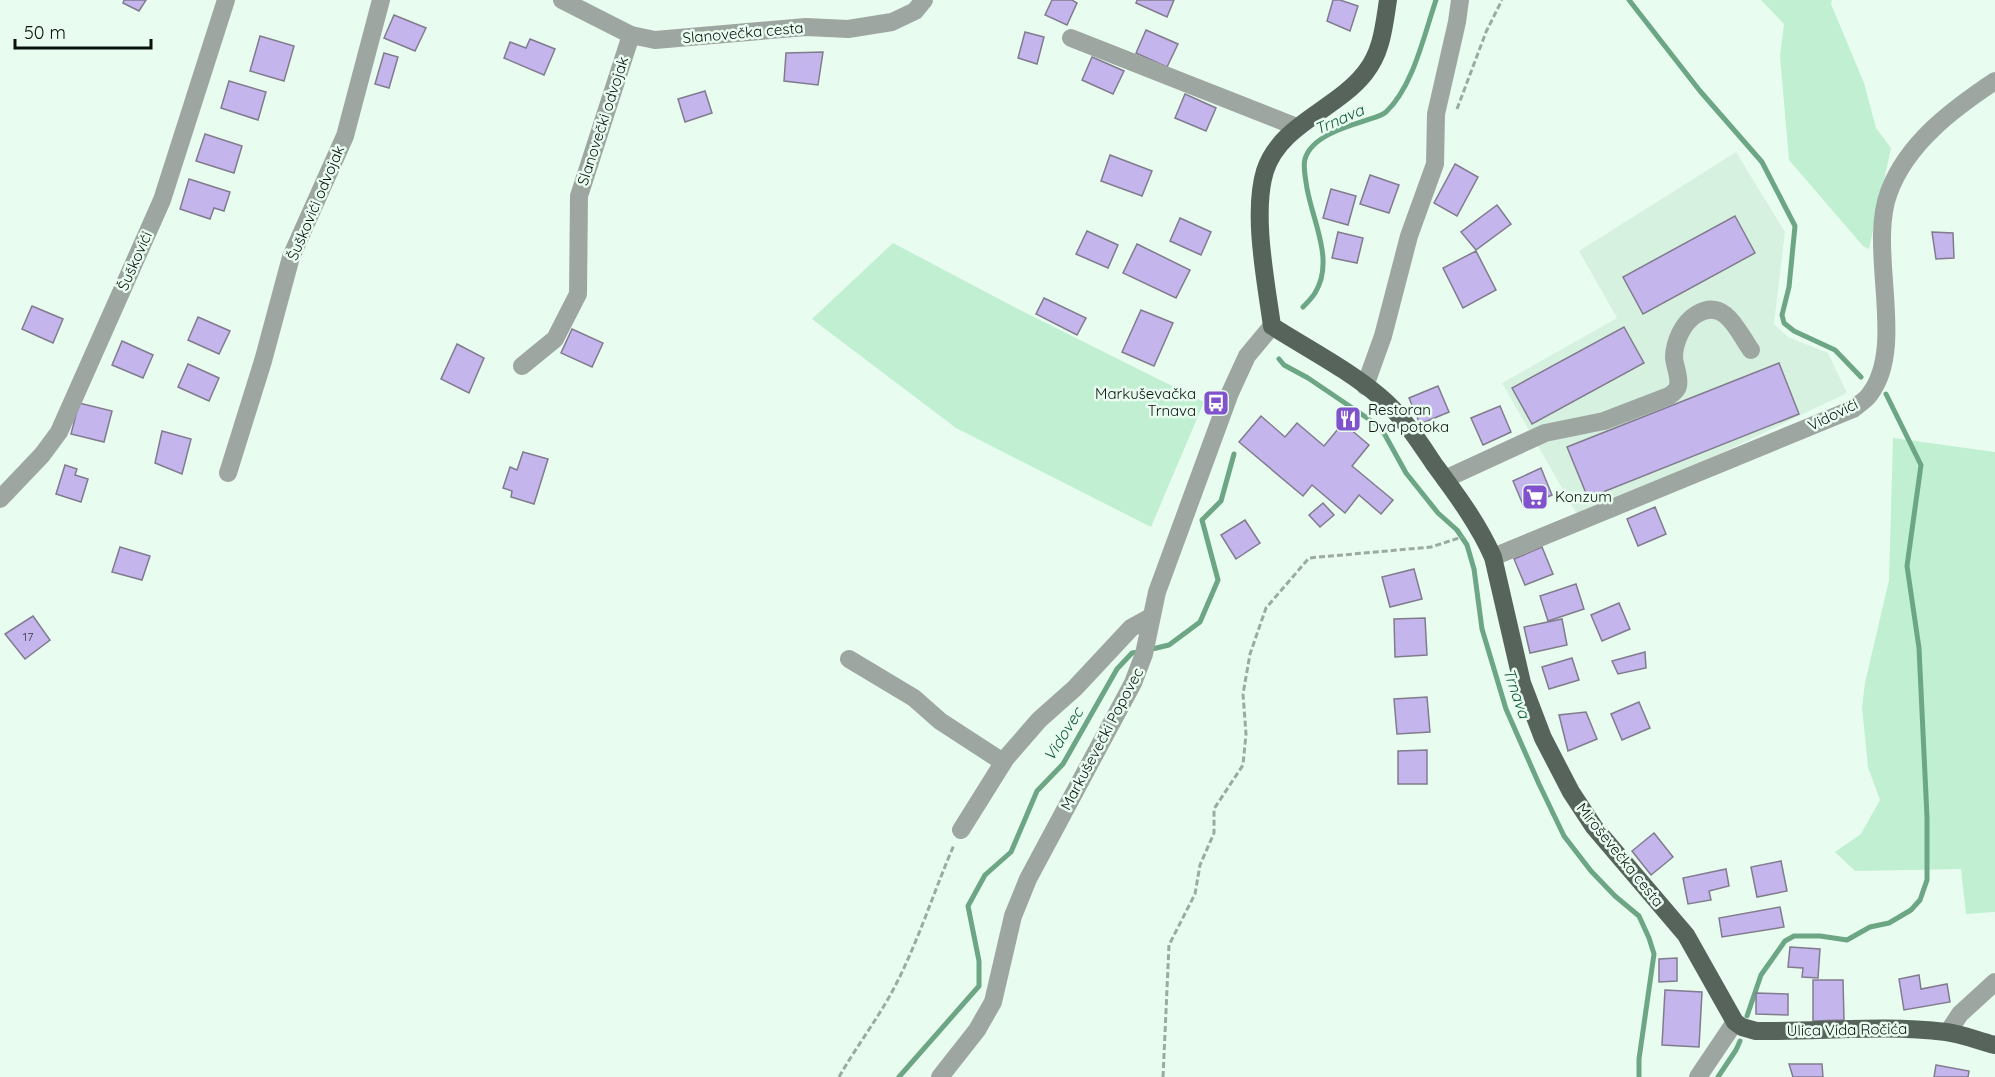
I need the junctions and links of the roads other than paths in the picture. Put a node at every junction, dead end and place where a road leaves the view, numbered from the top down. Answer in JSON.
{"nodes":[{"id":1,"x":226,"y":0,"type":"edge"},
{"id":2,"x":381,"y":0,"type":"edge"},
{"id":3,"x":562,"y":0,"type":"edge"},
{"id":4,"x":924,"y":0,"type":"edge"},
{"id":5,"x":1388,"y":0,"type":"edge"},
{"id":6,"x":1460,"y":0,"type":"edge"},
{"id":7,"x":631,"y":35,"type":"junction"},
{"id":8,"x":1071,"y":38,"type":"dead end"},
{"id":9,"x":1995,"y":81,"type":"edge"},
{"id":10,"x":1297,"y":128,"type":"junction"},
{"id":11,"x":1272,"y":326,"type":"junction"},
{"id":12,"x":1751,"y":350,"type":"dead end"},
{"id":13,"x":522,"y":366,"type":"dead end"},
{"id":14,"x":1365,"y":386,"type":"junction"},
{"id":15,"x":228,"y":474,"type":"dead end"},
{"id":16,"x":1445,"y":478,"type":"junction"},
{"id":17,"x":0,"y":499,"type":"edge"},
{"id":18,"x":1493,"y":557,"type":"junction"},
{"id":19,"x":1150,"y":624,"type":"junction"},
{"id":20,"x":849,"y":659,"type":"dead end"},
{"id":21,"x":1003,"y":762,"type":"junction"},
{"id":22,"x":961,"y":830,"type":"road end"},
{"id":23,"x":1995,"y":982,"type":"edge"},
{"id":24,"x":1735,"y":1022,"type":"junction"},
{"id":25,"x":1948,"y":1032,"type":"junction"},
{"id":26,"x":1995,"y":1045,"type":"edge"},
{"id":27,"x":940,"y":1077,"type":"edge"},
{"id":28,"x":1698,"y":1077,"type":"edge"}],
"edges":[{"from":1,"to":17,"type":"street","name":"Šuškovići"},
{"from":2,"to":15,"type":"street","name":"Šuškovići odvojak"},
{"from":3,"to":7,"type":"street","name":"Slanovečka cesta"},
{"from":4,"to":7,"type":"street","name":"Slanovečka cesta"},
{"from":5,"to":10,"type":"main road"},
{"from":6,"to":14,"type":"street"},
{"from":7,"to":13,"type":"street","name":"Slanovečki odvojak"},
{"from":8,"to":10,"type":"street"},
{"from":9,"to":18,"type":"street","name":"Vidovići"},
{"from":10,"to":11,"type":"main road"},
{"from":11,"to":14,"type":"main road","name":"Miroševečka cesta"},
{"from":11,"to":19,"type":"street","name":"Markuševečki Popovec"},
{"from":12,"to":16,"type":"street"},
{"from":14,"to":16,"type":"main road","name":"Miroševečka cesta"},
{"from":16,"to":18,"type":"main road","name":"Miroševečka cesta"},
{"from":18,"to":24,"type":"main road","name":"Miroševečka cesta"},
{"from":19,"to":21,"type":"street"},
{"from":19,"to":27,"type":"street","name":"Markuševečki Popovec"},
{"from":20,"to":21,"type":"street"},
{"from":21,"to":22,"type":"street"},
{"from":23,"to":25,"type":"street"},
{"from":24,"to":25,"type":"main road","name":"Ulica Vida Ročića"},
{"from":24,"to":28,"type":"street"},
{"from":25,"to":26,"type":"main road","name":"Ulica Vida Ročića"}]}
